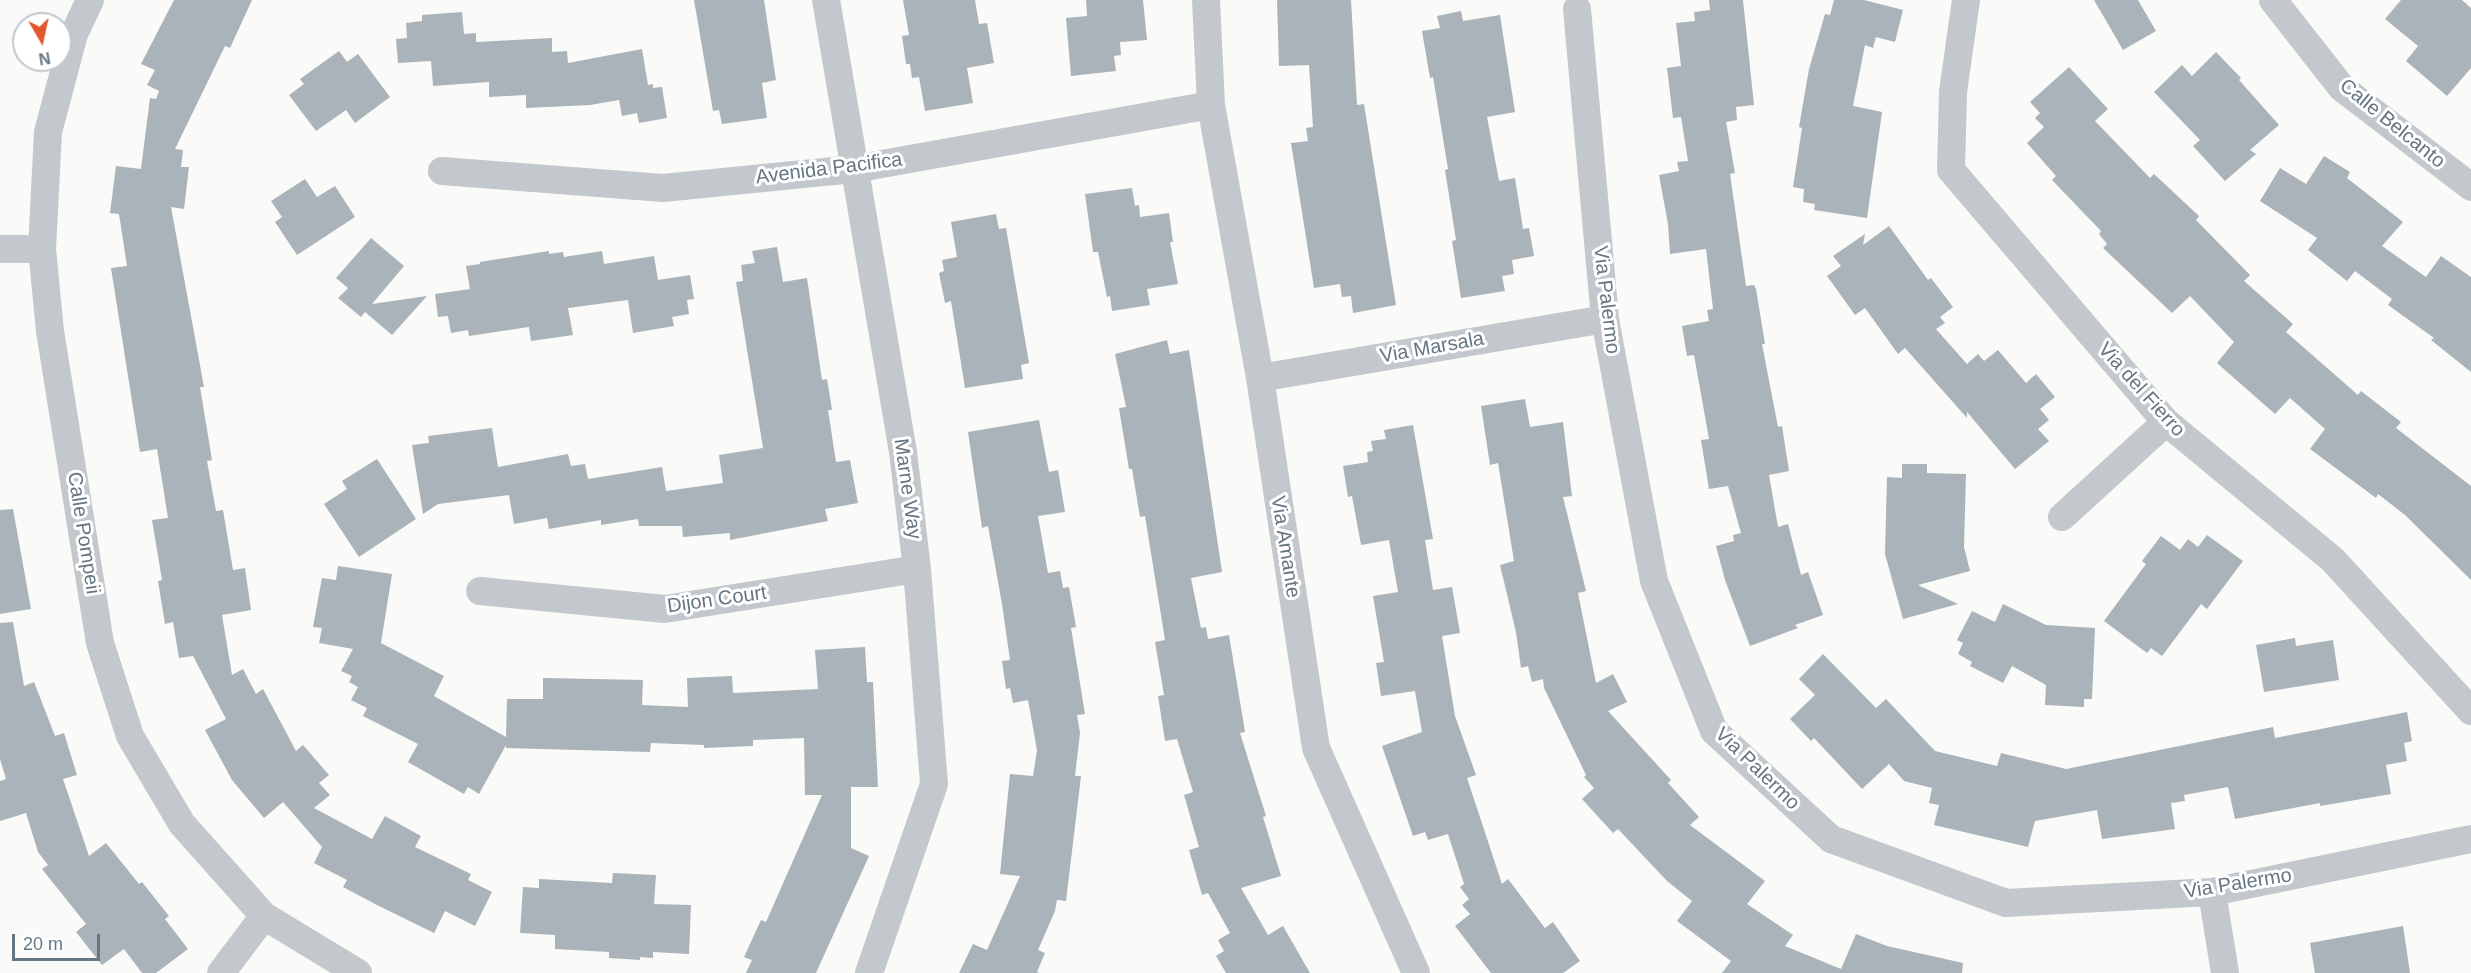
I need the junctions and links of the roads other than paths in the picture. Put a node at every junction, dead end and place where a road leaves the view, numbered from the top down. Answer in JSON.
{"nodes":[{"id":1,"x":90,"y":0,"type":"edge"},
{"id":2,"x":826,"y":0,"type":"edge"},
{"id":3,"x":1206,"y":0,"type":"edge"},
{"id":4,"x":1966,"y":0,"type":"edge"},
{"id":5,"x":2273,"y":0,"type":"edge"},
{"id":6,"x":1577,"y":9,"type":"dead end"},
{"id":7,"x":1211,"y":105,"type":"junction"},
{"id":8,"x":854,"y":169,"type":"junction"},
{"id":9,"x":442,"y":171,"type":"dead end"},
{"id":10,"x":2471,"y":186,"type":"edge"},
{"id":11,"x":0,"y":249,"type":"edge"},
{"id":12,"x":42,"y":249,"type":"junction"},
{"id":13,"x":1605,"y":319,"type":"junction"},
{"id":14,"x":1260,"y":378,"type":"junction"},
{"id":15,"x":2166,"y":422,"type":"junction"},
{"id":16,"x":2062,"y":517,"type":"dead end"},
{"id":17,"x":917,"y":569,"type":"junction"},
{"id":18,"x":480,"y":591,"type":"dead end"},
{"id":19,"x":2471,"y":711,"type":"edge"},
{"id":20,"x":2471,"y":839,"type":"edge"},
{"id":21,"x":2212,"y":892,"type":"junction"},
{"id":22,"x":264,"y":916,"type":"junction"},
{"id":23,"x":221,"y":973,"type":"edge"},
{"id":24,"x":358,"y":973,"type":"edge"},
{"id":25,"x":869,"y":973,"type":"edge"},
{"id":26,"x":1416,"y":973,"type":"edge"},
{"id":27,"x":2225,"y":973,"type":"edge"}],
"edges":[{"from":1,"to":12,"type":"street","name":"Calle Pompeii"},
{"from":2,"to":8,"type":"street","name":"Marne Way"},
{"from":3,"to":7,"type":"street"},
{"from":4,"to":15,"type":"street","name":"Via del Fierro"},
{"from":5,"to":10,"type":"street","name":"Calle Belcanto"},
{"from":6,"to":13,"type":"street","name":"Via Palermo"},
{"from":7,"to":8,"type":"street","name":"Avenida Pacifica"},
{"from":7,"to":14,"type":"street","name":"Via Amante"},
{"from":8,"to":9,"type":"street","name":"Avenida Pacifica"},
{"from":8,"to":17,"type":"street","name":"Marne Way"},
{"from":11,"to":12,"type":"street"},
{"from":12,"to":22,"type":"street","name":"Calle Pompeii"},
{"from":13,"to":14,"type":"street","name":"Via Marsala"},
{"from":13,"to":21,"type":"street","name":"Via Palermo"},
{"from":14,"to":26,"type":"street","name":"Via Amante"},
{"from":15,"to":16,"type":"street"},
{"from":15,"to":19,"type":"street","name":"Via del Fierro"},
{"from":17,"to":18,"type":"street","name":"Dijon Court"},
{"from":17,"to":25,"type":"street","name":"Marne Way"},
{"from":20,"to":21,"type":"street","name":"Via Palermo"},
{"from":21,"to":27,"type":"street"},
{"from":22,"to":23,"type":"street"},
{"from":22,"to":24,"type":"street","name":"Calle Pompeii"}]}
